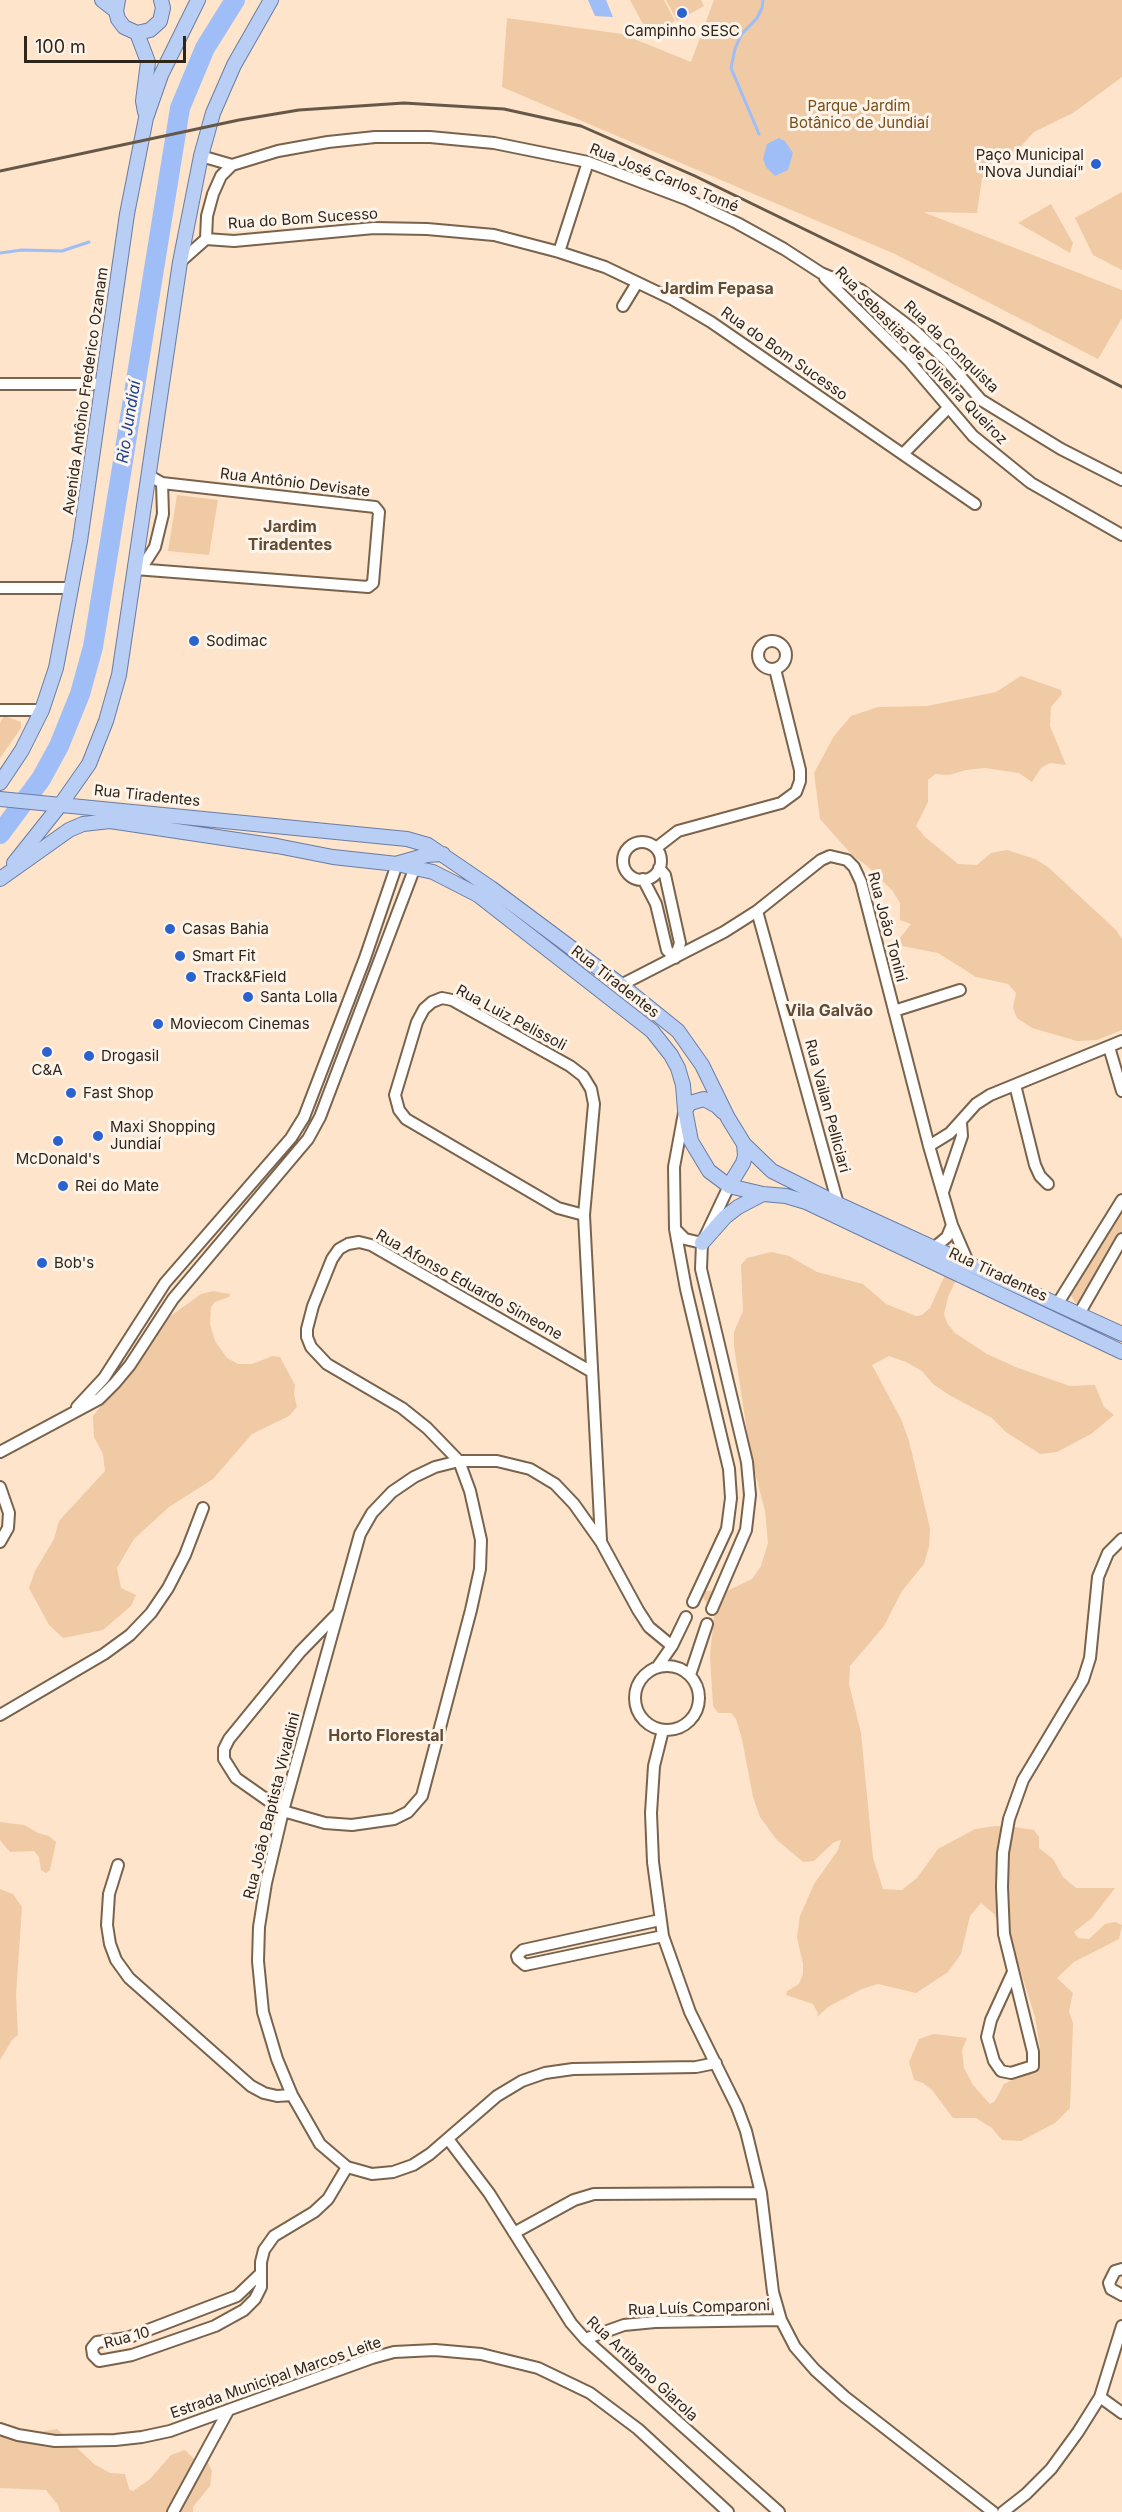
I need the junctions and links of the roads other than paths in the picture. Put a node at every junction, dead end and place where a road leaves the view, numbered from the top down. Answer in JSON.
{"nodes":[{"id":1,"x":102,"y":0,"type":"edge"},
{"id":2,"x":161,"y":0,"type":"edge"},
{"id":3,"x":198,"y":0,"type":"edge"},
{"id":4,"x":271,"y":0,"type":"edge"},
{"id":5,"x":117,"y":6,"type":"edge"},
{"id":6,"x":137,"y":33,"type":"junction"},
{"id":7,"x":146,"y":118,"type":"junction"},
{"id":8,"x":201,"y":156,"type":"junction"},
{"id":9,"x":588,"y":162,"type":"junction"},
{"id":10,"x":232,"y":165,"type":"junction"},
{"id":11,"x":206,"y":238,"type":"junction"},
{"id":12,"x":559,"y":252,"type":"junction"},
{"id":13,"x":180,"y":262,"type":"junction"},
{"id":14,"x":821,"y":273,"type":"junction"},
{"id":15,"x":637,"y":283,"type":"junction"},
{"id":16,"x":623,"y":306,"type":"dead end"},
{"id":17,"x":0,"y":384,"type":"edge"},
{"id":18,"x":102,"y":384,"type":"junction"},
{"id":19,"x":948,"y":408,"type":"junction"},
{"id":20,"x":903,"y":454,"type":"junction"},
{"id":21,"x":148,"y":475,"type":"junction"},
{"id":22,"x":1122,"y":480,"type":"edge"},
{"id":23,"x":162,"y":483,"type":"junction"},
{"id":24,"x":975,"y":504,"type":"dead end"},
{"id":25,"x":1122,"y":535,"type":"edge"},
{"id":26,"x":138,"y":569,"type":"junction"},
{"id":27,"x":0,"y":588,"type":"edge"},
{"id":28,"x":72,"y":588,"type":"junction"},
{"id":29,"x":775,"y":669,"type":"dead end"},
{"id":30,"x":0,"y":710,"type":"edge"},
{"id":31,"x":42,"y":710,"type":"junction"},
{"id":32,"x":0,"y":783,"type":"edge"},
{"id":33,"x":4,"y":799,"type":"edge"},
{"id":34,"x":57,"y":803,"type":"junction"},
{"id":35,"x":369,"y":835,"type":"junction"},
{"id":36,"x":407,"y":839,"type":"junction"},
{"id":37,"x":656,"y":848,"type":"junction"},
{"id":38,"x":443,"y":854,"type":"junction"},
{"id":39,"x":333,"y":857,"type":"junction"},
{"id":40,"x":415,"y":863,"type":"junction"},
{"id":41,"x":397,"y":864,"type":"junction"},
{"id":42,"x":659,"y":868,"type":"junction"},
{"id":43,"x":0,"y":879,"type":"edge"},
{"id":44,"x":643,"y":879,"type":"junction"},
{"id":45,"x":758,"y":911,"type":"junction"},
{"id":46,"x":675,"y":958,"type":"junction"},
{"id":47,"x":621,"y":985,"type":"junction"},
{"id":48,"x":960,"y":990,"type":"dead end"},
{"id":49,"x":894,"y":1011,"type":"junction"},
{"id":50,"x":1122,"y":1041,"type":"edge"},
{"id":51,"x":1109,"y":1047,"type":"junction"},
{"id":52,"x":1015,"y":1085,"type":"junction"},
{"id":53,"x":1122,"y":1091,"type":"edge"},
{"id":54,"x":684,"y":1110,"type":"junction"},
{"id":55,"x":304,"y":1117,"type":"junction"},
{"id":56,"x":728,"y":1119,"type":"junction"},
{"id":57,"x":961,"y":1123,"type":"junction"},
{"id":58,"x":744,"y":1144,"type":"junction"},
{"id":59,"x":929,"y":1146,"type":"junction"},
{"id":60,"x":294,"y":1156,"type":"junction"},
{"id":61,"x":1048,"y":1185,"type":"dead end"},
{"id":62,"x":729,"y":1186,"type":"junction"},
{"id":63,"x":943,"y":1192,"type":"junction"},
{"id":64,"x":763,"y":1194,"type":"junction"},
{"id":65,"x":1122,"y":1200,"type":"edge"},
{"id":66,"x":838,"y":1204,"type":"junction"},
{"id":67,"x":584,"y":1215,"type":"junction"},
{"id":68,"x":952,"y":1225,"type":"junction"},
{"id":69,"x":675,"y":1229,"type":"junction"},
{"id":70,"x":226,"y":1237,"type":"junction"},
{"id":71,"x":1122,"y":1239,"type":"edge"},
{"id":72,"x":702,"y":1243,"type":"junction"},
{"id":73,"x":196,"y":1245,"type":"junction"},
{"id":74,"x":935,"y":1247,"type":"junction"},
{"id":75,"x":968,"y":1262,"type":"junction"},
{"id":76,"x":1058,"y":1303,"type":"junction"},
{"id":77,"x":1079,"y":1314,"type":"junction"},
{"id":78,"x":153,"y":1331,"type":"junction"},
{"id":79,"x":1122,"y":1334,"type":"edge"},
{"id":80,"x":1122,"y":1352,"type":"edge"},
{"id":81,"x":117,"y":1357,"type":"junction"},
{"id":82,"x":592,"y":1372,"type":"junction"},
{"id":83,"x":71,"y":1413,"type":"junction"},
{"id":84,"x":12,"y":1444,"type":"junction"},
{"id":85,"x":0,"y":1446,"type":"edge"},
{"id":86,"x":0,"y":1452,"type":"edge"},
{"id":87,"x":459,"y":1461,"type":"junction"},
{"id":88,"x":0,"y":1487,"type":"edge"},
{"id":89,"x":203,"y":1508,"type":"dead end"},
{"id":90,"x":1122,"y":1539,"type":"edge"},
{"id":91,"x":0,"y":1542,"type":"edge"},
{"id":92,"x":601,"y":1542,"type":"junction"},
{"id":93,"x":693,"y":1602,"type":"dead end"},
{"id":94,"x":712,"y":1609,"type":"dead end"},
{"id":95,"x":336,"y":1615,"type":"junction"},
{"id":96,"x":686,"y":1617,"type":"dead end"},
{"id":97,"x":707,"y":1624,"type":"dead end"},
{"id":98,"x":672,"y":1646,"type":"junction"},
{"id":99,"x":658,"y":1666,"type":"junction"},
{"id":100,"x":690,"y":1675,"type":"junction"},
{"id":101,"x":0,"y":1716,"type":"edge"},
{"id":102,"x":663,"y":1730,"type":"junction"},
{"id":103,"x":283,"y":1811,"type":"junction"},
{"id":104,"x":118,"y":1865,"type":"dead end"},
{"id":105,"x":660,"y":1920,"type":"junction"},
{"id":106,"x":663,"y":1936,"type":"junction"},
{"id":107,"x":1013,"y":1972,"type":"junction"},
{"id":108,"x":716,"y":2063,"type":"junction"},
{"id":109,"x":292,"y":2095,"type":"junction"},
{"id":110,"x":448,"y":2139,"type":"junction"},
{"id":111,"x":347,"y":2167,"type":"junction"},
{"id":112,"x":761,"y":2193,"type":"junction"},
{"id":113,"x":514,"y":2233,"type":"junction"},
{"id":114,"x":1122,"y":2269,"type":"edge"},
{"id":115,"x":259,"y":2275,"type":"junction"},
{"id":116,"x":1122,"y":2295,"type":"edge"},
{"id":117,"x":237,"y":2296,"type":"junction"},
{"id":118,"x":244,"y":2310,"type":"junction"},
{"id":119,"x":781,"y":2320,"type":"junction"},
{"id":120,"x":1122,"y":2326,"type":"edge"},
{"id":121,"x":585,"y":2339,"type":"junction"},
{"id":122,"x":1100,"y":2397,"type":"junction"},
{"id":123,"x":228,"y":2410,"type":"junction"},
{"id":124,"x":1122,"y":2413,"type":"edge"},
{"id":125,"x":0,"y":2429,"type":"edge"},
{"id":126,"x":174,"y":2512,"type":"edge"},
{"id":127,"x":728,"y":2512,"type":"edge"},
{"id":128,"x":779,"y":2512,"type":"edge"},
{"id":129,"x":993,"y":2512,"type":"edge"},
{"id":130,"x":1003,"y":2512,"type":"edge"}],
"edges":[{"from":1,"to":5,"type":"main road"},
{"from":2,"to":6,"type":"main road"},
{"from":3,"to":7,"type":"main road","name":"Avenida Antônio Frederico Ozanam"},
{"from":4,"to":8,"type":"main road"},
{"from":5,"to":6,"type":"main road"},
{"from":6,"to":7,"type":"main road"},
{"from":7,"to":18,"type":"main road","name":"Avenida Antônio Frederico Ozanam"},
{"from":8,"to":10,"type":"street"},
{"from":8,"to":13,"type":"main road"},
{"from":9,"to":10,"type":"street","name":"Rua José Carlos Tomé"},
{"from":9,"to":12,"type":"street"},
{"from":9,"to":14,"type":"street","name":"Rua José Carlos Tomé"},
{"from":10,"to":11,"type":"street"},
{"from":11,"to":12,"type":"street","name":"Rua do Bom Sucesso"},
{"from":11,"to":13,"type":"street"},
{"from":12,"to":15,"type":"street","name":"Rua do Bom Sucesso"},
{"from":13,"to":21,"type":"main road"},
{"from":14,"to":19,"type":"street","name":"Rua Sebastião de Oliveira Queiroz"},
{"from":14,"to":22,"type":"street","name":"Rua da Conquista"},
{"from":15,"to":16,"type":"street"},
{"from":15,"to":20,"type":"street","name":"Rua do Bom Sucesso"},
{"from":17,"to":18,"type":"street"},
{"from":18,"to":28,"type":"main road","name":"Avenida Antônio Frederico Ozanam"},
{"from":19,"to":20,"type":"street"},
{"from":19,"to":25,"type":"street","name":"Rua Sebastião de Oliveira Queiroz"},
{"from":20,"to":24,"type":"street","name":"Rua do Bom Sucesso"},
{"from":21,"to":23,"type":"street","name":"Rua Antônio Devisate"},
{"from":21,"to":26,"type":"main road"},
{"from":23,"to":26,"type":"street"},
{"from":23,"to":26,"type":"street","name":"Rua Antônio Devisate"},
{"from":26,"to":34,"type":"main road"},
{"from":27,"to":28,"type":"street"},
{"from":28,"to":31,"type":"main road","name":"Avenida Antônio Frederico Ozanam"},
{"from":29,"to":37,"type":"street"},
{"from":30,"to":31,"type":"street"},
{"from":31,"to":32,"type":"main road","name":"Avenida Antônio Frederico Ozanam"},
{"from":33,"to":34,"type":"main road","name":"Rua Tiradentes"},
{"from":34,"to":35,"type":"main road","name":"Rua Tiradentes"},
{"from":34,"to":43,"type":"main road"},
{"from":35,"to":36,"type":"main road","name":"Rua Tiradentes"},
{"from":35,"to":39,"type":"main road"},
{"from":36,"to":38,"type":"main road","name":"Rua Tiradentes"},
{"from":36,"to":40,"type":"main road"},
{"from":37,"to":42,"type":"street"},
{"from":37,"to":44,"type":"street"},
{"from":38,"to":40,"type":"main road"},
{"from":38,"to":47,"type":"main road","name":"Rua Tiradentes"},
{"from":39,"to":41,"type":"main road","name":"Rua Tiradentes"},
{"from":39,"to":43,"type":"main road","name":"Rua Tiradentes"},
{"from":40,"to":41,"type":"main road","name":"Rua Tiradentes"},
{"from":40,"to":54,"type":"main road","name":"Rua Tiradentes"},
{"from":40,"to":60,"type":"street"},
{"from":41,"to":55,"type":"street"},
{"from":42,"to":44,"type":"street"},
{"from":42,"to":46,"type":"street"},
{"from":44,"to":46,"type":"street"},
{"from":45,"to":46,"type":"street","name":"Rua João Tonini"},
{"from":45,"to":49,"type":"street","name":"Rua João Tonini"},
{"from":45,"to":66,"type":"street","name":"Rua Vailan Pelliciari"},
{"from":46,"to":47,"type":"street","name":"Rua João Tonini"},
{"from":47,"to":56,"type":"main road","name":"Rua Tiradentes"},
{"from":48,"to":49,"type":"street"},
{"from":49,"to":59,"type":"street","name":"Rua João Tonini"},
{"from":50,"to":51,"type":"street"},
{"from":51,"to":52,"type":"street"},
{"from":51,"to":53,"type":"street"},
{"from":52,"to":57,"type":"street"},
{"from":52,"to":61,"type":"street"},
{"from":54,"to":56,"type":"main road"},
{"from":54,"to":62,"type":"main road","name":"Rua Tiradentes"},
{"from":54,"to":69,"type":"street"},
{"from":55,"to":60,"type":"street"},
{"from":55,"to":73,"type":"street"},
{"from":56,"to":58,"type":"main road","name":"Rua Tiradentes"},
{"from":57,"to":59,"type":"street"},
{"from":57,"to":63,"type":"street"},
{"from":58,"to":62,"type":"main road"},
{"from":58,"to":66,"type":"main road","name":"Rua Tiradentes"},
{"from":59,"to":63,"type":"street","name":"Rua João Tonini"},
{"from":60,"to":70,"type":"street"},
{"from":62,"to":64,"type":"main road","name":"Rua Tiradentes"},
{"from":62,"to":72,"type":"street"},
{"from":63,"to":68,"type":"street","name":"Rua João Tonini"},
{"from":64,"to":72,"type":"main road"},
{"from":64,"to":80,"type":"main road","name":"Rua Tiradentes"},
{"from":65,"to":76,"type":"street"},
{"from":66,"to":74,"type":"main road","name":"Rua Tiradentes"},
{"from":67,"to":67,"type":"street","name":"Rua Luiz Pelissoli"},
{"from":67,"to":82,"type":"street","name":"Rua Luiz Pelissoli"},
{"from":68,"to":74,"type":"street"},
{"from":68,"to":75,"type":"street","name":"Rua João Tonini"},
{"from":69,"to":72,"type":"street"},
{"from":69,"to":93,"type":"street"},
{"from":70,"to":73,"type":"street"},
{"from":70,"to":78,"type":"street"},
{"from":71,"to":77,"type":"street"},
{"from":72,"to":94,"type":"street"},
{"from":73,"to":81,"type":"street"},
{"from":74,"to":75,"type":"main road","name":"Rua Tiradentes"},
{"from":75,"to":76,"type":"main road","name":"Rua Tiradentes"},
{"from":76,"to":77,"type":"main road","name":"Rua Tiradentes"},
{"from":77,"to":79,"type":"main road","name":"Rua Tiradentes"},
{"from":78,"to":81,"type":"street"},
{"from":78,"to":83,"type":"street"},
{"from":81,"to":83,"type":"street"},
{"from":82,"to":87,"type":"street","name":"Rua Afonso Eduardo Simeone"},
{"from":82,"to":92,"type":"street","name":"Rua Luiz Pelissoli"},
{"from":83,"to":84,"type":"street"},
{"from":84,"to":85,"type":"street"},
{"from":84,"to":86,"type":"street"},
{"from":87,"to":92,"type":"street","name":"Rua João Baptista Vivaldini"},
{"from":87,"to":95,"type":"street","name":"Rua João Baptista Vivaldini"},
{"from":87,"to":103,"type":"street","name":"Rua Afonso Eduardo Simeone"},
{"from":88,"to":91,"type":"street"},
{"from":89,"to":101,"type":"street"},
{"from":90,"to":107,"type":"street"},
{"from":92,"to":98,"type":"street","name":"Rua João Baptista Vivaldini"},
{"from":95,"to":103,"type":"street","name":"Rua João Baptista Vivaldini"},
{"from":95,"to":103,"type":"street","name":"Rua Afonso Eduardo Simeone"},
{"from":96,"to":98,"type":"street"},
{"from":97,"to":100,"type":"street"},
{"from":98,"to":99,"type":"street"},
{"from":99,"to":100,"type":"street"},
{"from":99,"to":102,"type":"street"},
{"from":100,"to":102,"type":"street"},
{"from":102,"to":105,"type":"street"},
{"from":103,"to":109,"type":"street","name":"Rua João Baptista Vivaldini"},
{"from":104,"to":109,"type":"street"},
{"from":105,"to":106,"type":"street"},
{"from":105,"to":106,"type":"street"},
{"from":106,"to":108,"type":"street"},
{"from":107,"to":107,"type":"street"},
{"from":108,"to":110,"type":"street","name":"Rua João Baptista Vivaldini"},
{"from":108,"to":112,"type":"street"},
{"from":109,"to":111,"type":"street","name":"Rua João Baptista Vivaldini"},
{"from":110,"to":111,"type":"street","name":"Rua João Baptista Vivaldini"},
{"from":110,"to":113,"type":"street","name":"Rua Artibano Giarola"},
{"from":111,"to":115,"type":"street","name":"Rua 10"},
{"from":112,"to":113,"type":"street"},
{"from":112,"to":119,"type":"street"},
{"from":113,"to":121,"type":"street","name":"Rua Artibano Giarola"},
{"from":114,"to":116,"type":"street"},
{"from":115,"to":117,"type":"street","name":"Rua 10"},
{"from":115,"to":118,"type":"street","name":"Rua 10"},
{"from":117,"to":118,"type":"street"},
{"from":117,"to":118,"type":"street","name":"Rua 10"},
{"from":119,"to":121,"type":"street","name":"Rua Luís Comparoni"},
{"from":119,"to":129,"type":"street"},
{"from":120,"to":122,"type":"street"},
{"from":121,"to":128,"type":"street","name":"Rua Artibano Giarola"},
{"from":122,"to":124,"type":"street"},
{"from":122,"to":130,"type":"street"},
{"from":123,"to":125,"type":"street","name":"Estrada Municipal Marcos Leite"},
{"from":123,"to":126,"type":"street"},
{"from":123,"to":127,"type":"street","name":"Estrada Municipal Marcos Leite"}]}
